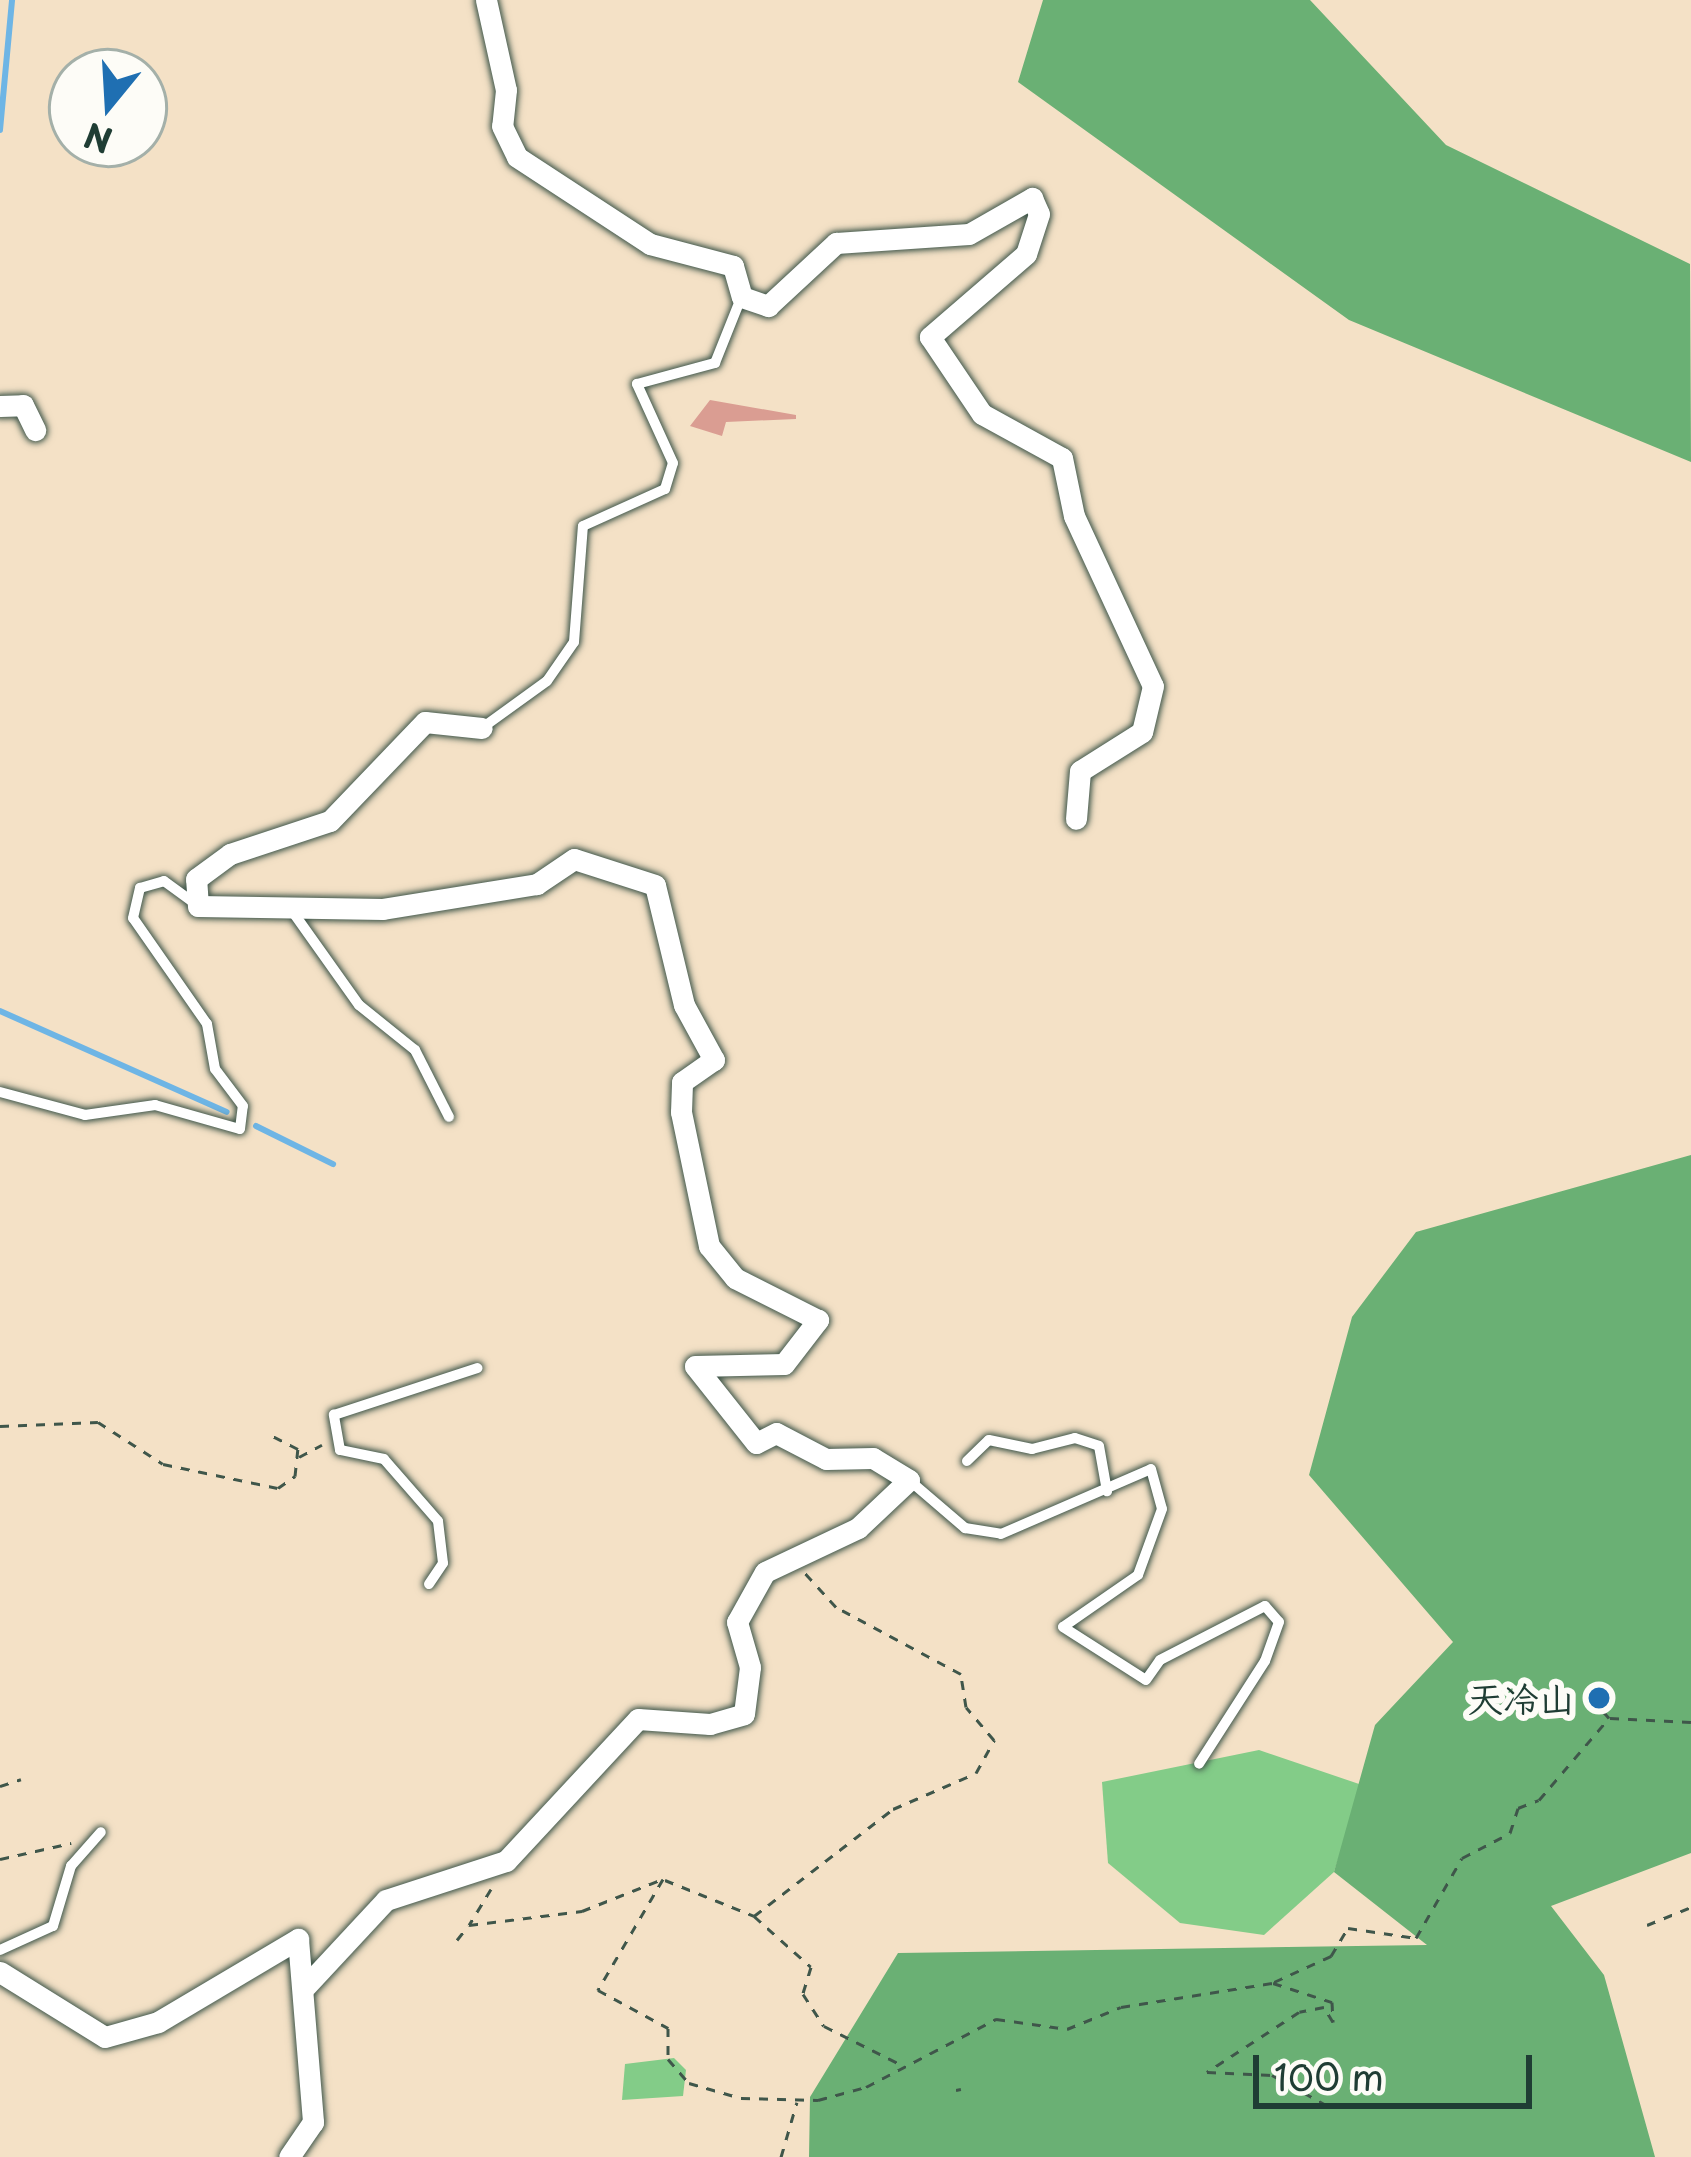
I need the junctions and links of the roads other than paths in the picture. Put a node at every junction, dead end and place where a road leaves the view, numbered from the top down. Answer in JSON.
{"nodes":[{"id":1,"x":486,"y":0,"type":"edge"},
{"id":2,"x":742,"y":297,"type":"junction"},
{"id":3,"x":0,"y":406,"type":"edge"},
{"id":4,"x":35,"y":430,"type":"dead end"},
{"id":5,"x":482,"y":728,"type":"joint"},
{"id":6,"x":1076,"y":819,"type":"dead end"},
{"id":7,"x":286,"y":905,"type":"junction"},
{"id":8,"x":198,"y":906,"type":"junction"},
{"id":9,"x":0,"y":1092,"type":"edge"},
{"id":10,"x":449,"y":1117,"type":"dead end"},
{"id":11,"x":478,"y":1368,"type":"dead end"},
{"id":12,"x":968,"y":1461,"type":"dead end"},
{"id":13,"x":909,"y":1480,"type":"junction"},
{"id":14,"x":1107,"y":1491,"type":"junction"},
{"id":15,"x":429,"y":1584,"type":"dead end"},
{"id":16,"x":1199,"y":1764,"type":"dead end"},
{"id":17,"x":101,"y":1832,"type":"road end"},
{"id":18,"x":0,"y":1950,"type":"edge"},
{"id":19,"x":0,"y":1972,"type":"edge"},
{"id":20,"x":306,"y":1986,"type":"junction"},
{"id":21,"x":289,"y":2157,"type":"edge"}],
"edges":[{"from":1,"to":2,"type":"street"},
{"from":2,"to":5,"type":"lane"},
{"from":2,"to":6,"type":"street"},
{"from":3,"to":4,"type":"street"},
{"from":5,"to":8,"type":"street"},
{"from":7,"to":8,"type":"street"},
{"from":7,"to":10,"type":"lane"},
{"from":7,"to":13,"type":"street"},
{"from":8,"to":9,"type":"lane"},
{"from":11,"to":15,"type":"lane"},
{"from":12,"to":14,"type":"lane"},
{"from":13,"to":14,"type":"lane"},
{"from":13,"to":20,"type":"street"},
{"from":14,"to":16,"type":"lane"},
{"from":17,"to":18,"type":"lane"},
{"from":19,"to":20,"type":"street"},
{"from":20,"to":21,"type":"street"}]}
